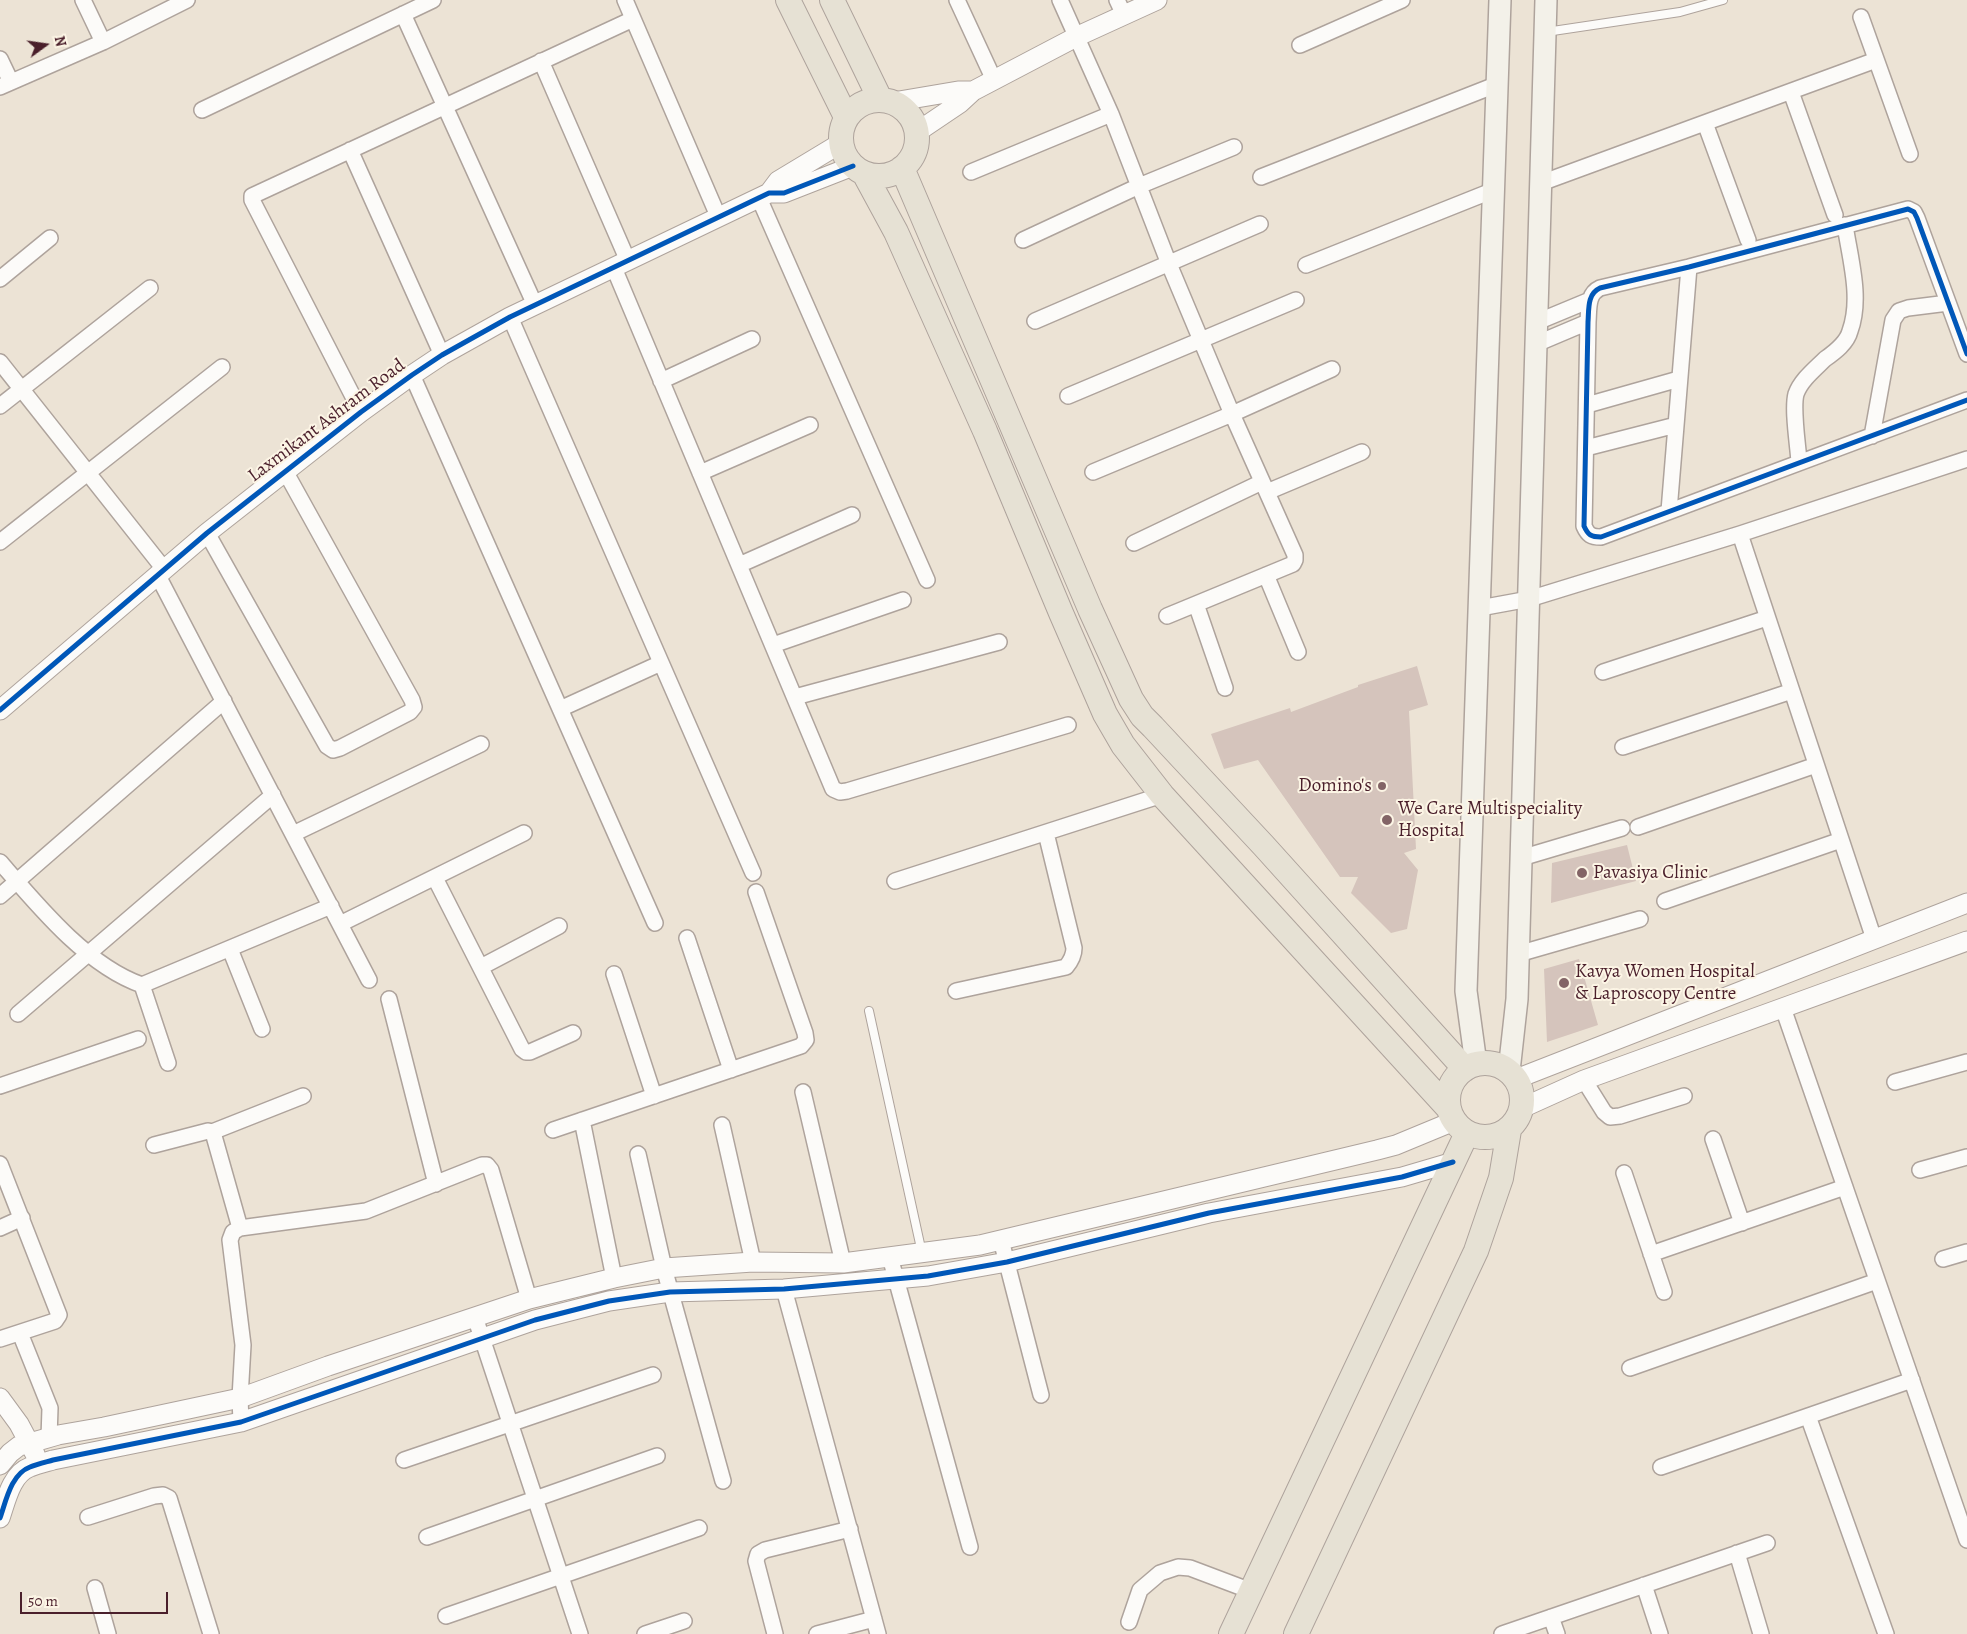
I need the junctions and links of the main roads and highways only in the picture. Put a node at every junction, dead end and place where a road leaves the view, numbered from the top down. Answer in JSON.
{"nodes":[{"id":1,"x":788,"y":0,"type":"edge"},
{"id":2,"x":832,"y":0,"type":"edge"},
{"id":3,"x":1500,"y":0,"type":"edge"},
{"id":4,"x":1546,"y":0,"type":"edge"},
{"id":5,"x":886,"y":101,"type":"junction"},
{"id":6,"x":846,"y":117,"type":"junction"},
{"id":7,"x":902,"y":168,"type":"junction"},
{"id":8,"x":858,"y":170,"type":"junction"},
{"id":9,"x":1471,"y":1066,"type":"junction"},
{"id":10,"x":1512,"y":1075,"type":"junction"},
{"id":11,"x":1457,"y":1121,"type":"junction"},
{"id":12,"x":1509,"y":1130,"type":"junction"},
{"id":13,"x":1231,"y":1634,"type":"edge"},
{"id":14,"x":1296,"y":1634,"type":"edge"}],
"edges":[{"from":1,"to":6,"type":"main road"},
{"from":2,"to":5,"type":"main road"},
{"from":3,"to":9,"type":"main road"},
{"from":4,"to":10,"type":"main road"},
{"from":5,"to":6,"type":"main road"},
{"from":5,"to":7,"type":"main road"},
{"from":6,"to":8,"type":"main road"},
{"from":7,"to":8,"type":"main road"},
{"from":7,"to":9,"type":"main road"},
{"from":8,"to":11,"type":"main road"},
{"from":9,"to":10,"type":"main road"},
{"from":9,"to":11,"type":"main road"},
{"from":10,"to":12,"type":"main road"},
{"from":11,"to":12,"type":"main road"},
{"from":11,"to":13,"type":"main road"},
{"from":12,"to":14,"type":"main road"}]}
